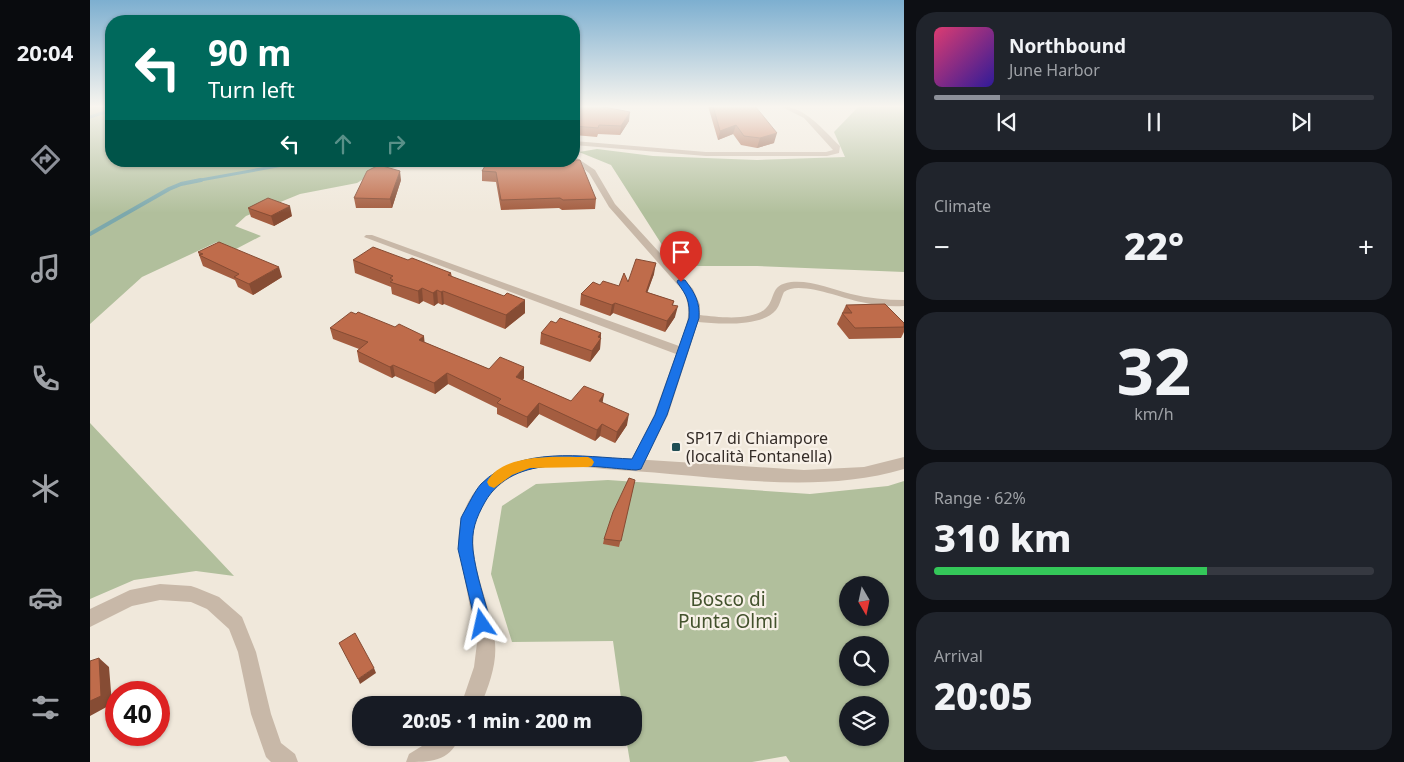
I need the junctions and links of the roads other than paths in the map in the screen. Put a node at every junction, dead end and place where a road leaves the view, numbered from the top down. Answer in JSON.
{"nodes":[{"id":1,"x":831,"y":142,"type":"edge"},
{"id":2,"x":580,"y":143,"type":"edge"},
{"id":3,"x":580,"y":163,"type":"edge"},
{"id":4,"x":369,"y":238,"type":"dead end"},
{"id":5,"x":904,"y":303,"type":"edge"},
{"id":6,"x":694,"y":318,"type":"junction"},
{"id":7,"x":683,"y":352,"type":"junction"},
{"id":8,"x":904,"y":463,"type":"edge"},
{"id":9,"x":636,"y":465,"type":"junction"},
{"id":10,"x":90,"y":618,"type":"edge"},
{"id":11,"x":475,"y":696,"type":"edge"},
{"id":12,"x":441,"y":746,"type":"edge"},
{"id":13,"x":287,"y":762,"type":"edge"},
{"id":14,"x":417,"y":762,"type":"edge"}],
"edges":[{"from":1,"to":2,"type":"street"},
{"from":3,"to":6,"type":"street"},
{"from":4,"to":7,"type":"street"},
{"from":5,"to":6,"type":"street"},
{"from":6,"to":7,"type":"street"},
{"from":7,"to":9,"type":"street"},
{"from":8,"to":9,"type":"street"},
{"from":9,"to":11,"type":"street"},
{"from":10,"to":13,"type":"street"},
{"from":12,"to":14,"type":"street"}]}
